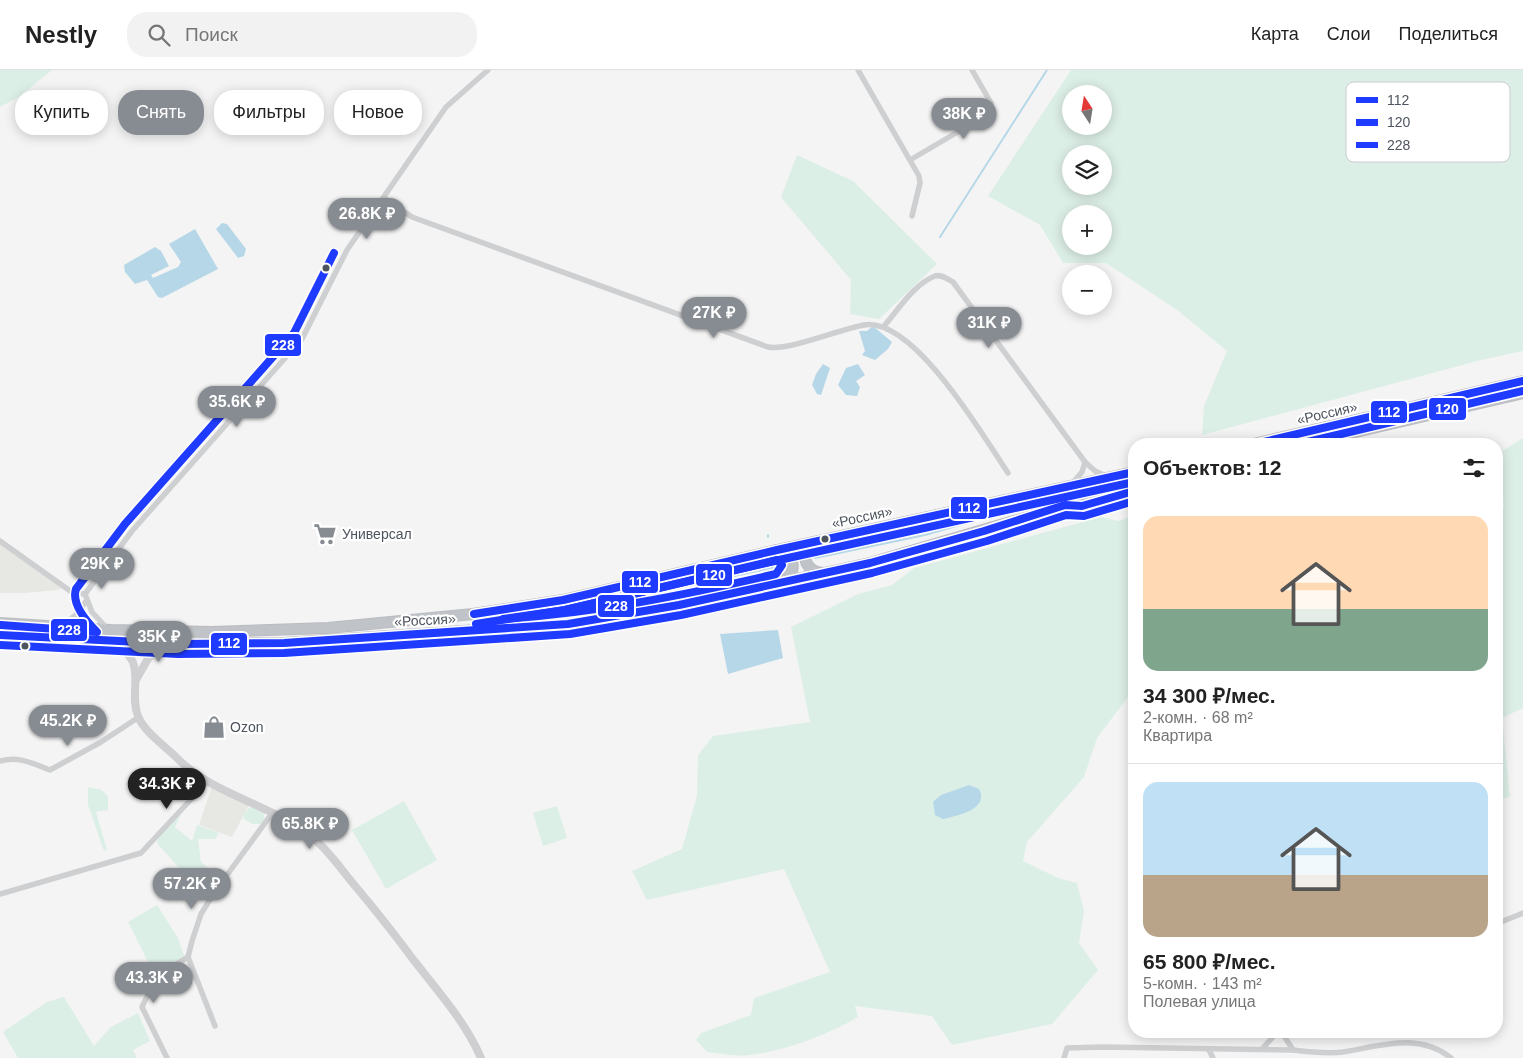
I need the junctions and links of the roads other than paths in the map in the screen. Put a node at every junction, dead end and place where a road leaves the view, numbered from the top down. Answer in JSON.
{"nodes":[{"id":1,"x":488,"y":70,"type":"edge"},
{"id":2,"x":858,"y":70,"type":"edge"},
{"id":3,"x":972,"y":70,"type":"edge"},
{"id":4,"x":910,"y":160,"type":"junction"},
{"id":5,"x":384,"y":198,"type":"junction"},
{"id":6,"x":912,"y":216,"type":"dead end"},
{"id":7,"x":884,"y":326,"type":"junction"},
{"id":8,"x":1523,"y":381,"type":"edge"},
{"id":9,"x":1523,"y":393,"type":"edge"},
{"id":10,"x":1280,"y":438,"type":"edge"},
{"id":11,"x":1330,"y":438,"type":"edge"},
{"id":12,"x":1085,"y":462,"type":"junction"},
{"id":13,"x":1008,"y":473,"type":"dead end"},
{"id":14,"x":1128,"y":473,"type":"edge"},
{"id":15,"x":1110,"y":477,"type":"junction"},
{"id":16,"x":1066,"y":487,"type":"junction"},
{"id":17,"x":1128,"y":488,"type":"edge"},
{"id":18,"x":1128,"y":494,"type":"edge"},
{"id":19,"x":1065,"y":505,"type":"junction"},
{"id":20,"x":0,"y":541,"type":"edge"},
{"id":21,"x":815,"y":542,"type":"junction"},
{"id":22,"x":777,"y":550,"type":"junction"},
{"id":23,"x":825,"y":573,"type":"junction"},
{"id":24,"x":780,"y":583,"type":"junction"},
{"id":25,"x":86,"y":597,"type":"junction"},
{"id":26,"x":0,"y":622,"type":"edge"},
{"id":27,"x":66,"y":623,"type":"junction"},
{"id":28,"x":104,"y":625,"type":"junction"},
{"id":29,"x":346,"y":626,"type":"junction"},
{"id":30,"x":0,"y":635,"type":"edge"},
{"id":31,"x":101,"y":641,"type":"junction"},
{"id":32,"x":179,"y":644,"type":"junction"},
{"id":33,"x":137,"y":680,"type":"junction"},
{"id":34,"x":138,"y":717,"type":"junction"},
{"id":35,"x":0,"y":760,"type":"edge"},
{"id":36,"x":208,"y":781,"type":"junction"},
{"id":37,"x":274,"y":812,"type":"junction"},
{"id":38,"x":0,"y":894,"type":"edge"},
{"id":39,"x":1523,"y":913,"type":"edge"},
{"id":40,"x":1503,"y":921,"type":"edge"},
{"id":41,"x":188,"y":957,"type":"junction"},
{"id":42,"x":215,"y":1026,"type":"dead end"},
{"id":43,"x":1272,"y":1038,"type":"edge"},
{"id":44,"x":1286,"y":1038,"type":"edge"},
{"id":45,"x":1262,"y":1049,"type":"junction"},
{"id":46,"x":1209,"y":1050,"type":"junction"},
{"id":47,"x":1293,"y":1050,"type":"junction"},
{"id":48,"x":167,"y":1058,"type":"edge"},
{"id":49,"x":481,"y":1058,"type":"edge"},
{"id":50,"x":1064,"y":1058,"type":"edge"},
{"id":51,"x":1213,"y":1058,"type":"edge"},
{"id":52,"x":1451,"y":1058,"type":"edge"}],
"edges":[{"from":1,"to":5,"type":"street"},
{"from":2,"to":4,"type":"street"},
{"from":3,"to":4,"type":"street"},
{"from":4,"to":6,"type":"street"},
{"from":5,"to":7,"type":"street"},
{"from":5,"to":25,"type":"street"},
{"from":7,"to":12,"type":"street"},
{"from":7,"to":13,"type":"street"},
{"from":8,"to":10,"type":"highway","name":"«Россия»"},
{"from":9,"to":11,"type":"highway","name":"«Россия»"},
{"from":12,"to":15,"type":"street"},
{"from":12,"to":16,"type":"street"},
{"from":14,"to":15,"type":"highway","name":"«Россия»"},
{"from":15,"to":16,"type":"highway","name":"«Россия»"},
{"from":16,"to":21,"type":"highway","name":"«Россия»"},
{"from":17,"to":19,"type":"highway","name":"«Россия»"},
{"from":18,"to":19,"type":"highway"},
{"from":19,"to":23,"type":"highway","name":"«Россия»"},
{"from":20,"to":25,"type":"street"},
{"from":21,"to":22,"type":"highway","name":"«Россия»"},
{"from":21,"to":23,"type":"highway"},
{"from":22,"to":24,"type":"highway"},
{"from":22,"to":29,"type":"highway","name":"«Россия»"},
{"from":23,"to":24,"type":"highway","name":"«Россия»"},
{"from":24,"to":32,"type":"highway","name":"«Россия»"},
{"from":25,"to":27,"type":"street"},
{"from":25,"to":28,"type":"street"},
{"from":26,"to":27,"type":"highway"},
{"from":26,"to":29,"type":"highway","name":"«Россия»"},
{"from":27,"to":28,"type":"highway"},
{"from":28,"to":29,"type":"highway"},
{"from":30,"to":31,"type":"highway","name":"«Россия»"},
{"from":31,"to":32,"type":"highway","name":"«Россия»"},
{"from":31,"to":33,"type":"street"},
{"from":32,"to":33,"type":"street"},
{"from":33,"to":34,"type":"street"},
{"from":34,"to":35,"type":"street"},
{"from":34,"to":36,"type":"street"},
{"from":36,"to":37,"type":"street"},
{"from":36,"to":38,"type":"street"},
{"from":37,"to":41,"type":"street"},
{"from":37,"to":49,"type":"street"},
{"from":39,"to":40,"type":"street"},
{"from":41,"to":42,"type":"street"},
{"from":41,"to":48,"type":"street"},
{"from":43,"to":45,"type":"street"},
{"from":44,"to":47,"type":"street"},
{"from":45,"to":46,"type":"street"},
{"from":45,"to":47,"type":"street"},
{"from":46,"to":50,"type":"street"},
{"from":46,"to":51,"type":"street"},
{"from":47,"to":52,"type":"street"}]}
